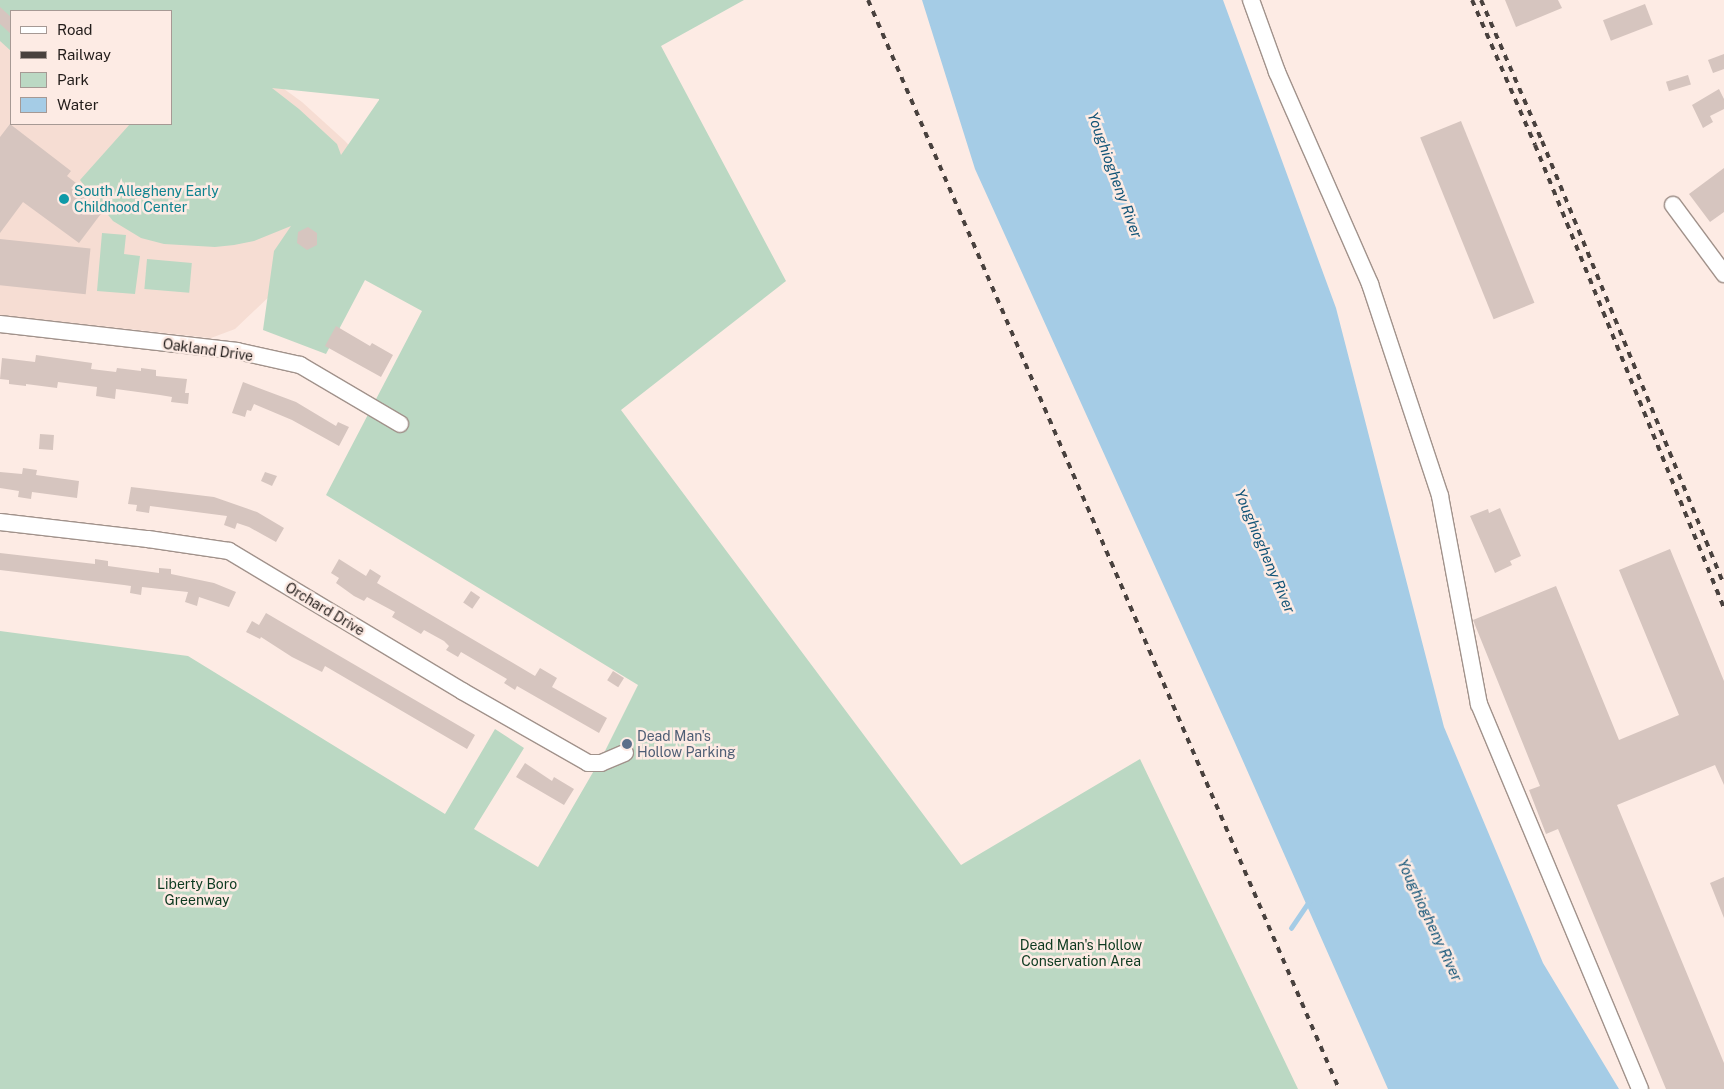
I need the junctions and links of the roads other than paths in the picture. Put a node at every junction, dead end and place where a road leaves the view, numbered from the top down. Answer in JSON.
{"nodes":[{"id":1,"x":1252,"y":0,"type":"edge"},
{"id":2,"x":1673,"y":205,"type":"dead end"},
{"id":3,"x":1724,"y":274,"type":"edge"},
{"id":4,"x":0,"y":324,"type":"edge"},
{"id":5,"x":400,"y":424,"type":"dead end"},
{"id":6,"x":0,"y":522,"type":"edge"},
{"id":7,"x":625,"y":753,"type":"dead end"},
{"id":8,"x":1640,"y":1089,"type":"edge"}],
"edges":[{"from":1,"to":8,"type":"street"},
{"from":2,"to":3,"type":"street"},
{"from":4,"to":5,"type":"street","name":"Oakland Drive"},
{"from":6,"to":7,"type":"street","name":"Orchard Drive"}]}
